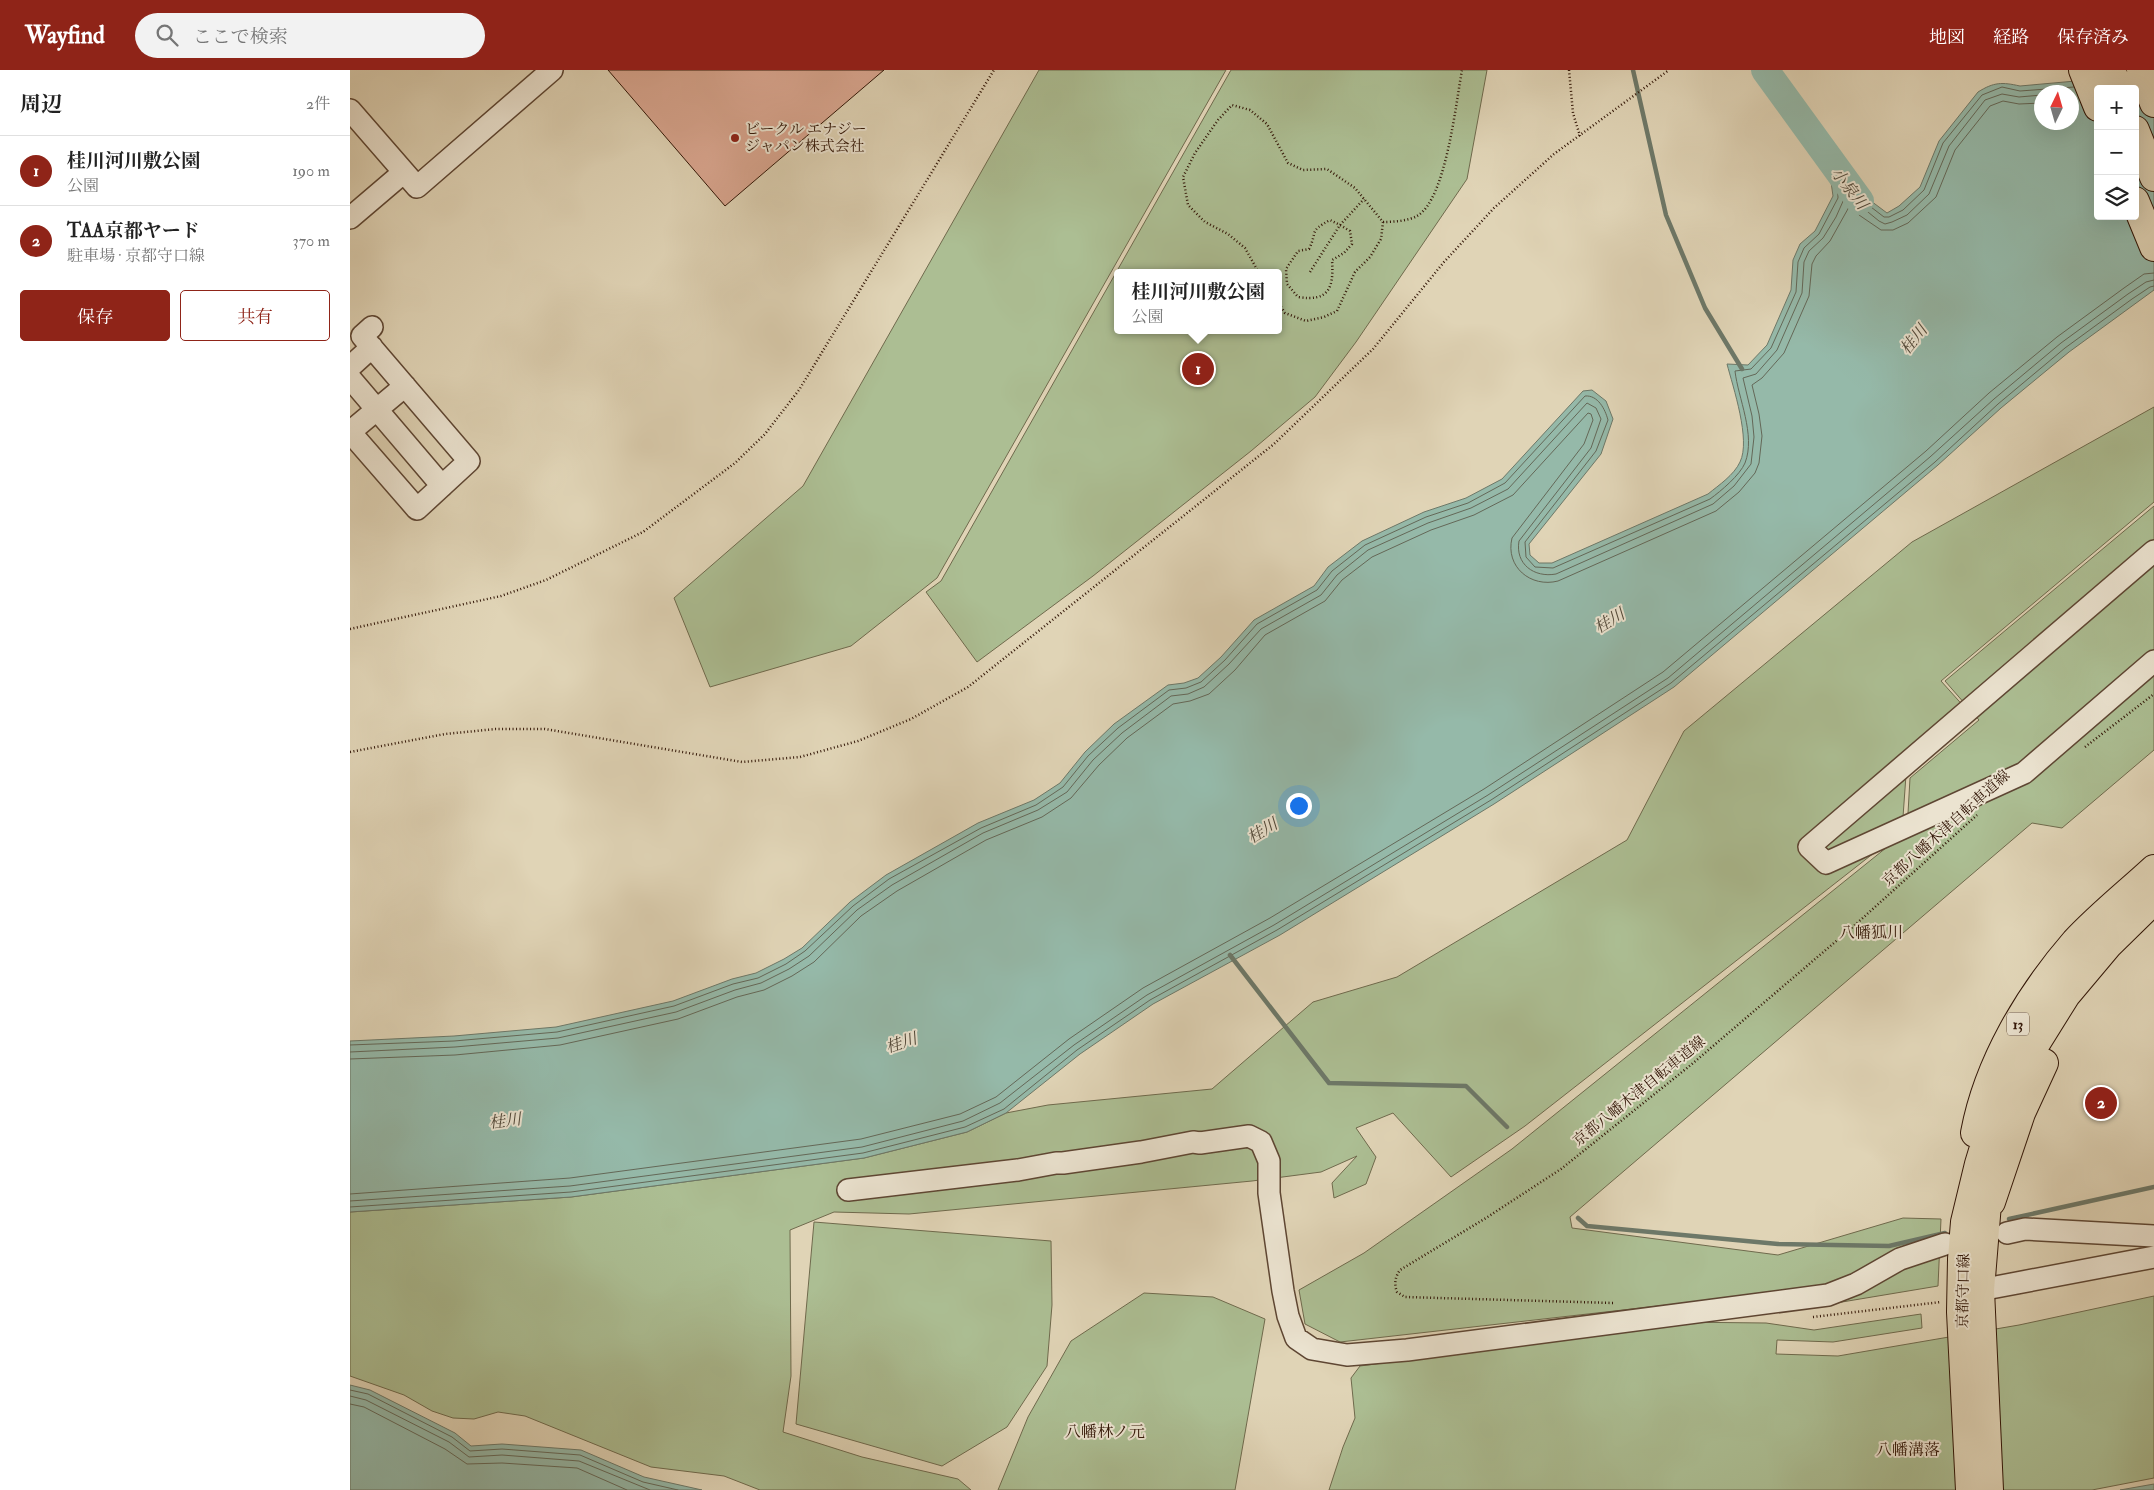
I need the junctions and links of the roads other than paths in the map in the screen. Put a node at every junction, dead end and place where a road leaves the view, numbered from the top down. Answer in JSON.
{"nodes":[{"id":1,"x":552,"y":70,"type":"edge"},
{"id":2,"x":2083,"y":70,"type":"edge"},
{"id":3,"x":2111,"y":70,"type":"edge"},
{"id":4,"x":2141,"y":70,"type":"edge"},
{"id":5,"x":2117,"y":85,"type":"edge"},
{"id":6,"x":2094,"y":97,"type":"edge"},
{"id":7,"x":2154,"y":103,"type":"edge"},
{"id":8,"x":350,"y":110,"type":"edge"},
{"id":9,"x":2139,"y":140,"type":"edge"},
{"id":10,"x":404,"y":172,"type":"junction"},
{"id":11,"x":2154,"y":177,"type":"edge"},
{"id":12,"x":2139,"y":211,"type":"edge"},
{"id":13,"x":350,"y":218,"type":"edge"},
{"id":14,"x":2154,"y":248,"type":"edge"},
{"id":15,"x":350,"y":367,"type":"edge"},
{"id":16,"x":350,"y":378,"type":"edge"},
{"id":17,"x":405,"y":386,"type":"junction"},
{"id":18,"x":378,"y":410,"type":"junction"},
{"id":19,"x":442,"y":486,"type":"junction"},
{"id":20,"x":2154,"y":551,"type":"edge"},
{"id":21,"x":2154,"y":661,"type":"edge"},
{"id":22,"x":2154,"y":870,"type":"edge"},
{"id":23,"x":2154,"y":900,"type":"edge"},
{"id":24,"x":2154,"y":923,"type":"edge"},
{"id":25,"x":848,"y":1190,"type":"dead end"},
{"id":26,"x":1986,"y":1224,"type":"junction"},
{"id":27,"x":2154,"y":1236,"type":"edge"},
{"id":28,"x":1945,"y":1244,"type":"dead end"},
{"id":29,"x":2154,"y":1257,"type":"edge"},
{"id":30,"x":1966,"y":1303,"type":"junction"},
{"id":31,"x":1970,"y":1490,"type":"edge"},
{"id":32,"x":1989,"y":1490,"type":"edge"}],
"edges":[{"from":1,"to":10,"type":"lane"},
{"from":2,"to":6,"type":"main road"},
{"from":3,"to":5,"type":"main road"},
{"from":4,"to":7,"type":"main road"},
{"from":8,"to":10,"type":"lane"},
{"from":9,"to":11,"type":"main road"},
{"from":10,"to":13,"type":"lane"},
{"from":12,"to":14,"type":"main road"},
{"from":15,"to":17,"type":"lane"},
{"from":16,"to":18,"type":"lane"},
{"from":17,"to":18,"type":"lane"},
{"from":17,"to":19,"type":"lane"},
{"from":18,"to":19,"type":"lane"},
{"from":18,"to":19,"type":"lane"},
{"from":20,"to":21,"type":"lane"},
{"from":22,"to":26,"type":"main road","number":"13"},
{"from":23,"to":26,"type":"main road","name":"京都守口線","number":"13"},
{"from":24,"to":26,"type":"main road","number":"13"},
{"from":25,"to":28,"type":"lane"},
{"from":26,"to":27,"type":"lane"},
{"from":26,"to":30,"type":"main road","name":"京都守口線","number":"13"},
{"from":29,"to":30,"type":"lane"},
{"from":30,"to":31,"type":"main road","name":"京都守口線","number":"13"},
{"from":30,"to":32,"type":"main road","name":"京都守口線","number":"13"}]}
